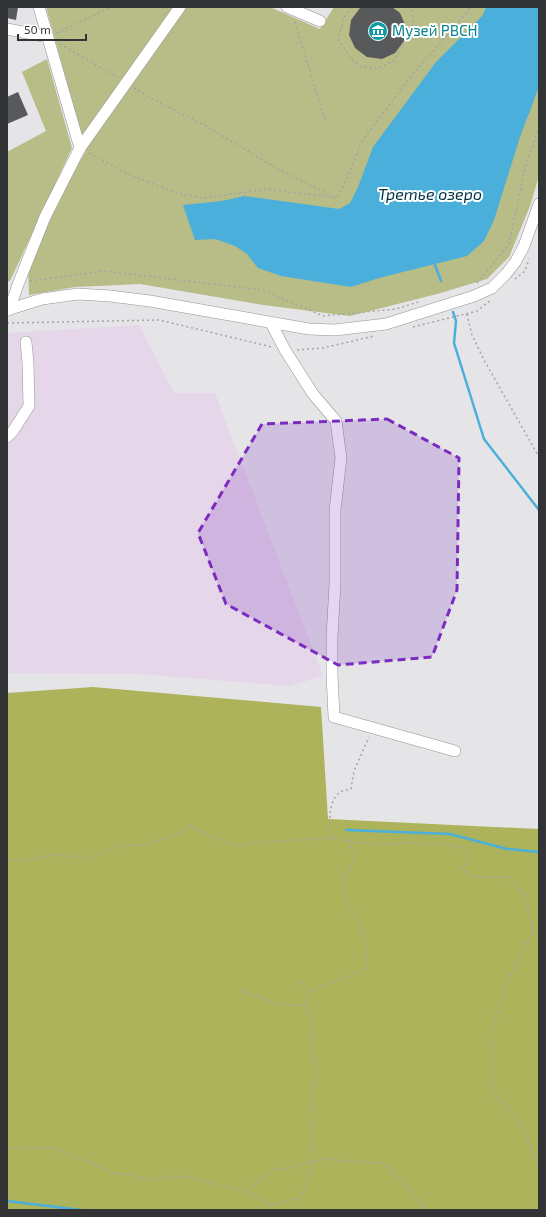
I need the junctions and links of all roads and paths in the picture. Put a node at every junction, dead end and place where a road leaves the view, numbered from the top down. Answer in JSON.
{"nodes":[{"id":1,"x":39,"y":7,"type":"edge"},
{"id":2,"x":111,"y":7,"type":"edge"},
{"id":3,"x":180,"y":7,"type":"edge"},
{"id":4,"x":351,"y":7,"type":"edge"},
{"id":5,"x":411,"y":7,"type":"edge"},
{"id":6,"x":472,"y":7,"type":"edge"},
{"id":7,"x":289,"y":8,"type":"edge"},
{"id":8,"x":320,"y":21,"type":"dead end"},
{"id":9,"x":7,"y":29,"type":"edge"},
{"id":10,"x":48,"y":37,"type":"junction"},
{"id":11,"x":126,"y":83,"type":"junction"},
{"id":12,"x":326,"y":124,"type":"dead end"},
{"id":13,"x":539,"y":128,"type":"edge"},
{"id":14,"x":80,"y":148,"type":"junction"},
{"id":15,"x":337,"y":198,"type":"junction"},
{"id":16,"x":539,"y":204,"type":"edge"},
{"id":17,"x":19,"y":282,"type":"junction"},
{"id":18,"x":475,"y":286,"type":"dead end"},
{"id":19,"x":425,"y":300,"type":"dead end"},
{"id":20,"x":8,"y":308,"type":"edge"},
{"id":21,"x":467,"y":314,"type":"dead end"},
{"id":22,"x":463,"y":315,"type":"dead end"},
{"id":23,"x":445,"y":319,"type":"dead end"},
{"id":24,"x":159,"y":320,"type":"dead end"},
{"id":25,"x":271,"y":322,"type":"junction"},
{"id":26,"x":7,"y":323,"type":"edge"},
{"id":27,"x":26,"y":342,"type":"dead end"},
{"id":28,"x":7,"y":437,"type":"edge"},
{"id":29,"x":539,"y":458,"type":"edge"},
{"id":30,"x":373,"y":728,"type":"junction"},
{"id":31,"x":455,"y":751,"type":"dead end"},
{"id":32,"x":330,"y":838,"type":"junction"},
{"id":33,"x":350,"y":842,"type":"junction"},
{"id":34,"x":7,"y":859,"type":"edge"},
{"id":35,"x":300,"y":982,"type":"dead end"},
{"id":36,"x":241,"y":991,"type":"dead end"},
{"id":37,"x":309,"y":992,"type":"junction"},
{"id":38,"x":306,"y":1006,"type":"junction"},
{"id":39,"x":7,"y":1148,"type":"edge"},
{"id":40,"x":312,"y":1161,"type":"junction"},
{"id":41,"x":539,"y":1164,"type":"edge"},
{"id":42,"x":245,"y":1192,"type":"junction"},
{"id":43,"x":271,"y":1205,"type":"junction"},
{"id":44,"x":272,"y":1210,"type":"edge"},
{"id":45,"x":427,"y":1210,"type":"edge"}],
"edges":[{"from":1,"to":10,"type":"street"},
{"from":2,"to":10,"type":"path"},
{"from":3,"to":11,"type":"street"},
{"from":4,"to":5,"type":"path"},
{"from":6,"to":15,"type":"path"},
{"from":7,"to":8,"type":"street"},
{"from":7,"to":12,"type":"path"},
{"from":9,"to":10,"type":"street"},
{"from":10,"to":11,"type":"path"},
{"from":10,"to":14,"type":"street"},
{"from":11,"to":14,"type":"street"},
{"from":11,"to":15,"type":"path"},
{"from":13,"to":18,"type":"path"},
{"from":14,"to":15,"type":"path"},
{"from":14,"to":17,"type":"street"},
{"from":16,"to":25,"type":"street"},
{"from":17,"to":19,"type":"path"},
{"from":17,"to":20,"type":"street"},
{"from":20,"to":25,"type":"street"},
{"from":21,"to":29,"type":"path"},
{"from":22,"to":23,"type":"path"},
{"from":24,"to":26,"type":"path"},
{"from":25,"to":30,"type":"street"},
{"from":27,"to":28,"type":"street"},
{"from":30,"to":31,"type":"street"},
{"from":30,"to":32,"type":"path"},
{"from":32,"to":33,"type":"path"},
{"from":32,"to":34,"type":"path"},
{"from":33,"to":37,"type":"path"},
{"from":33,"to":41,"type":"path"},
{"from":35,"to":37,"type":"path"},
{"from":36,"to":38,"type":"path"},
{"from":37,"to":38,"type":"path"},
{"from":38,"to":40,"type":"path"},
{"from":39,"to":42,"type":"path"},
{"from":40,"to":42,"type":"path"},
{"from":40,"to":43,"type":"path"},
{"from":40,"to":45,"type":"path"},
{"from":42,"to":43,"type":"path"},
{"from":43,"to":44,"type":"path"}]}
